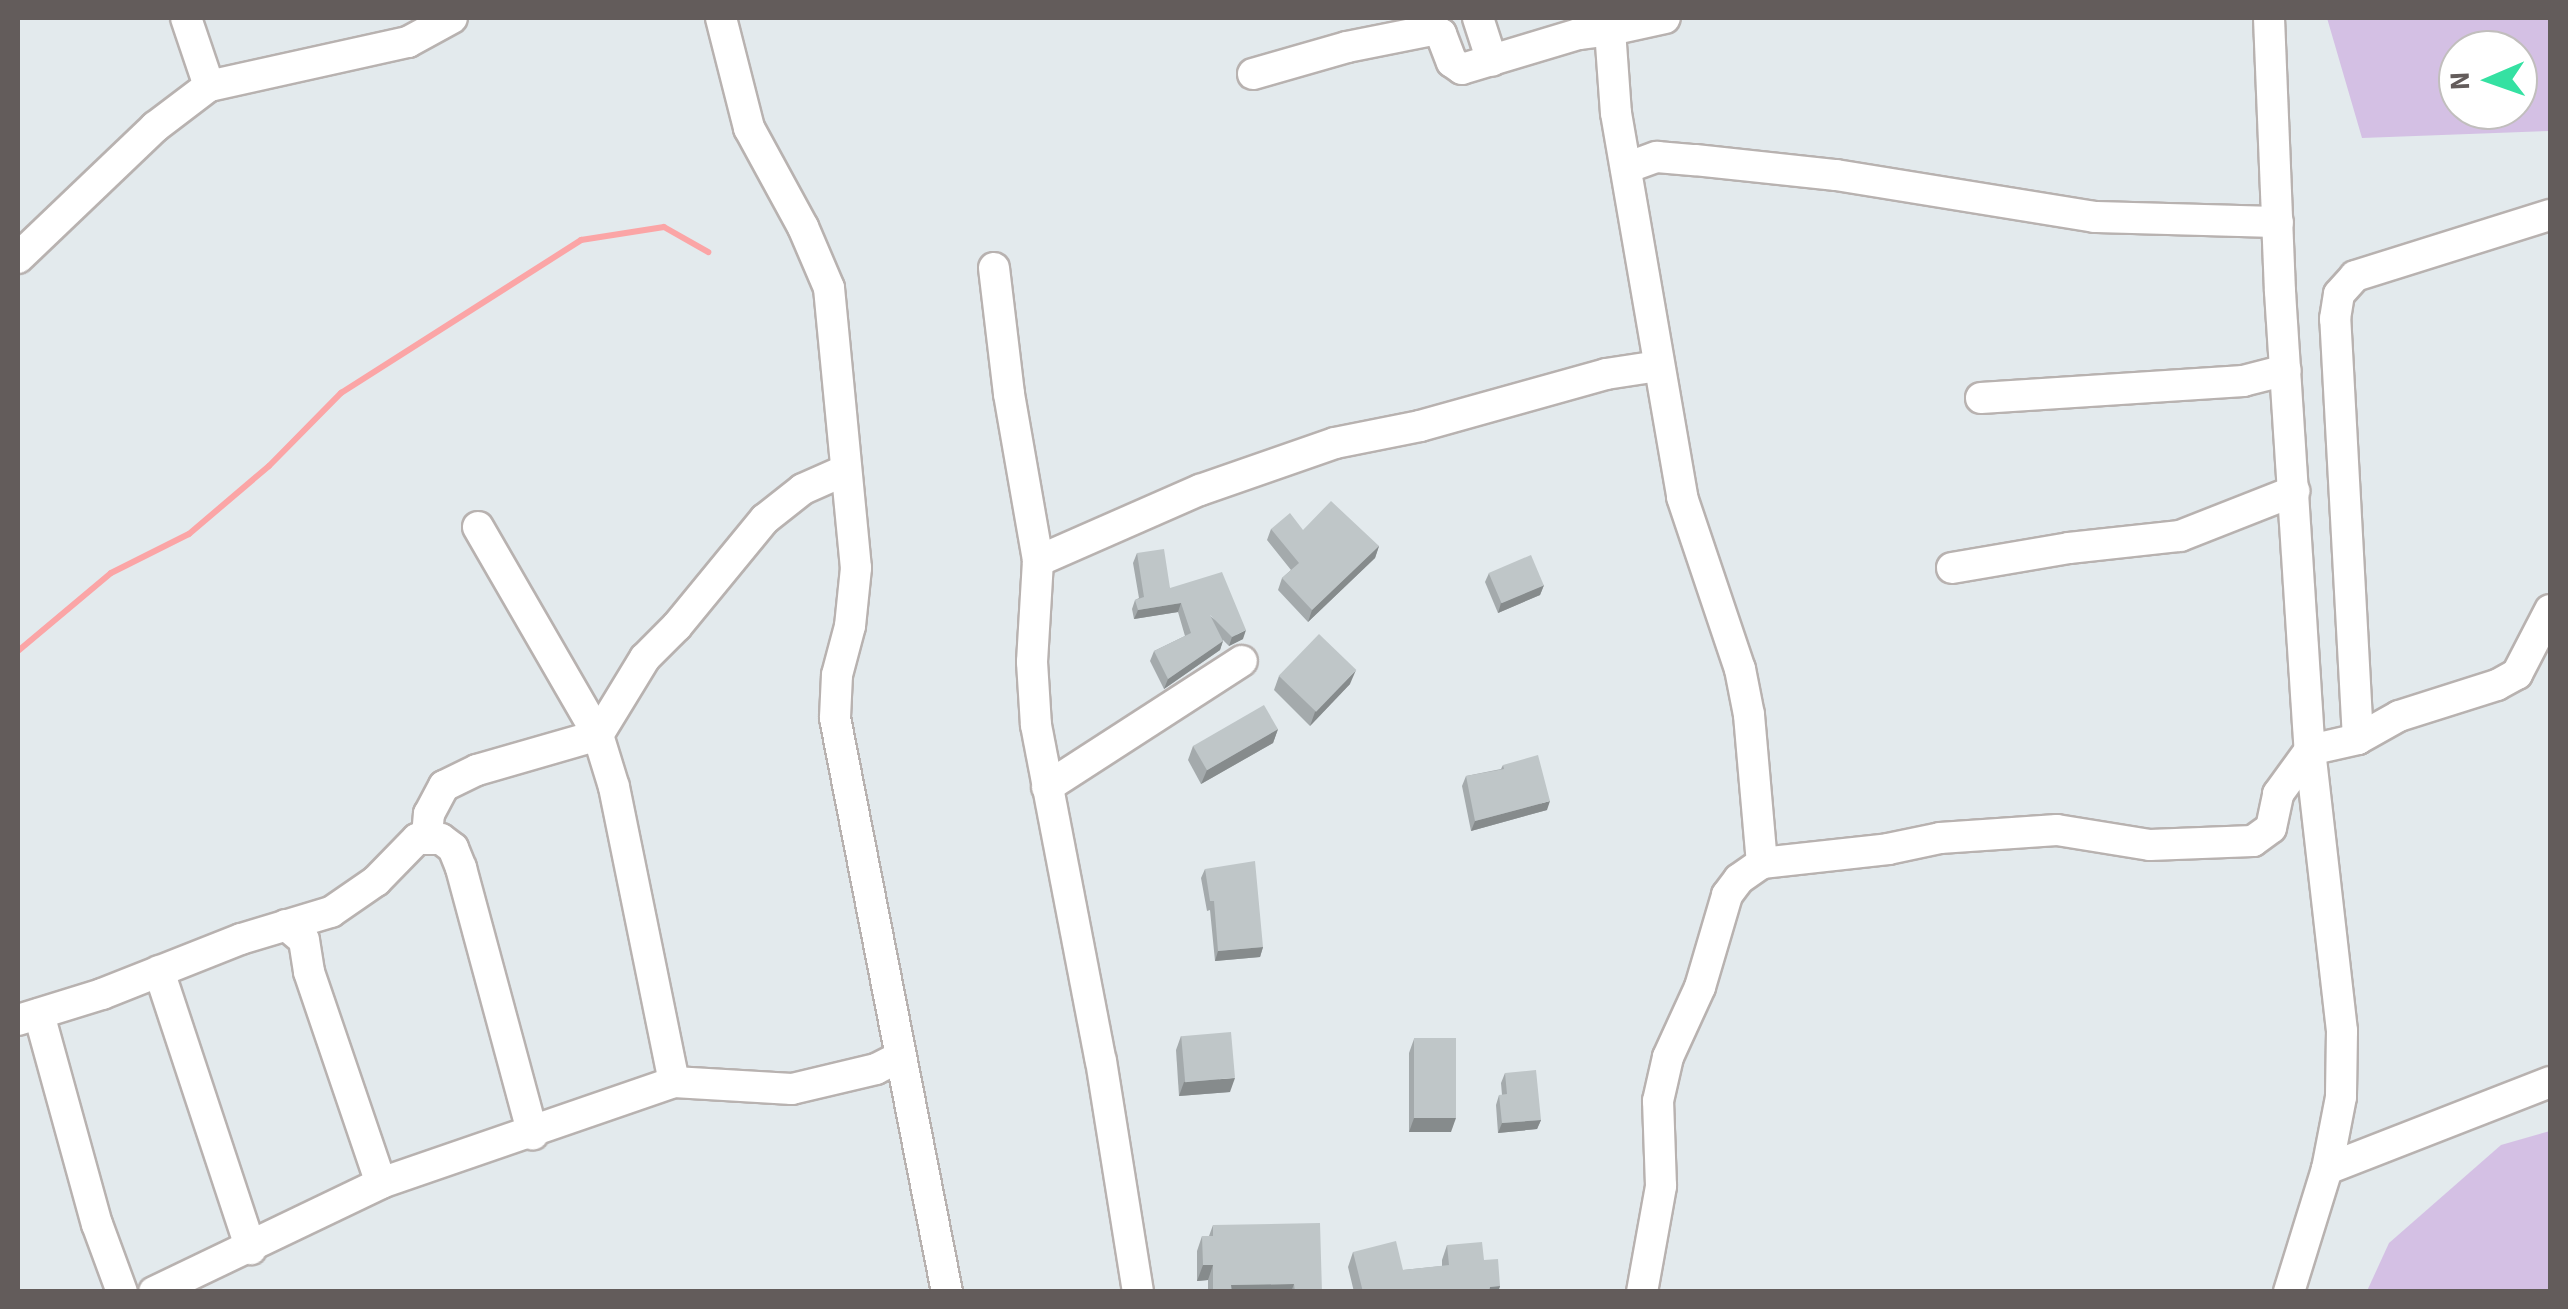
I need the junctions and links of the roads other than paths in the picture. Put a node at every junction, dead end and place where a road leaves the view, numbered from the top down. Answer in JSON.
{"nodes":[{"id":1,"x":186,"y":18,"type":"edge"},
{"id":2,"x":452,"y":18,"type":"edge"},
{"id":3,"x":721,"y":18,"type":"edge"},
{"id":4,"x":1478,"y":18,"type":"edge"},
{"id":5,"x":1665,"y":18,"type":"edge"},
{"id":6,"x":2268,"y":18,"type":"edge"},
{"id":7,"x":1610,"y":30,"type":"junction"},
{"id":8,"x":1492,"y":61,"type":"junction"},
{"id":9,"x":1252,"y":74,"type":"dead end"},
{"id":10,"x":209,"y":86,"type":"junction"},
{"id":11,"x":1626,"y":168,"type":"junction"},
{"id":12,"x":2550,"y":214,"type":"edge"},
{"id":13,"x":2278,"y":222,"type":"junction"},
{"id":14,"x":18,"y":258,"type":"edge"},
{"id":15,"x":994,"y":268,"type":"dead end"},
{"id":16,"x":1658,"y":366,"type":"junction"},
{"id":17,"x":2286,"y":370,"type":"junction"},
{"id":18,"x":1981,"y":398,"type":"dead end"},
{"id":19,"x":846,"y":470,"type":"junction"},
{"id":20,"x":2294,"y":491,"type":"junction"},
{"id":21,"x":478,"y":527,"type":"dead end"},
{"id":22,"x":1038,"y":561,"type":"junction"},
{"id":23,"x":1952,"y":568,"type":"dead end"},
{"id":24,"x":2550,"y":610,"type":"edge"},
{"id":25,"x":1242,"y":661,"type":"dead end"},
{"id":26,"x":598,"y":734,"type":"junction"},
{"id":27,"x":2358,"y":739,"type":"junction"},
{"id":28,"x":2310,"y":750,"type":"junction"},
{"id":29,"x":1047,"y":787,"type":"junction"},
{"id":30,"x":427,"y":836,"type":"junction"},
{"id":31,"x":1762,"y":863,"type":"junction"},
{"id":32,"x":286,"y":925,"type":"junction"},
{"id":33,"x":159,"y":971,"type":"junction"},
{"id":34,"x":28,"y":1017,"type":"edge"},
{"id":35,"x":900,"y":1057,"type":"junction"},
{"id":36,"x":674,"y":1082,"type":"junction"},
{"id":37,"x":2550,"y":1082,"type":"edge"},
{"id":38,"x":532,"y":1134,"type":"junction"},
{"id":39,"x":2327,"y":1168,"type":"junction"},
{"id":40,"x":381,"y":1183,"type":"junction"},
{"id":41,"x":251,"y":1249,"type":"junction"},
{"id":42,"x":122,"y":1292,"type":"edge"},
{"id":43,"x":154,"y":1292,"type":"edge"},
{"id":44,"x":946,"y":1292,"type":"edge"},
{"id":45,"x":1138,"y":1292,"type":"edge"},
{"id":46,"x":1642,"y":1292,"type":"edge"},
{"id":47,"x":2289,"y":1292,"type":"edge"}],
"edges":[{"from":1,"to":10,"type":"street"},
{"from":2,"to":10,"type":"street"},
{"from":3,"to":19,"type":"street"},
{"from":4,"to":8,"type":"street"},
{"from":5,"to":7,"type":"street"},
{"from":6,"to":13,"type":"street"},
{"from":7,"to":8,"type":"street"},
{"from":7,"to":11,"type":"street"},
{"from":8,"to":9,"type":"street"},
{"from":10,"to":14,"type":"street"},
{"from":11,"to":13,"type":"street"},
{"from":11,"to":16,"type":"street"},
{"from":12,"to":27,"type":"street"},
{"from":13,"to":17,"type":"street"},
{"from":15,"to":22,"type":"street"},
{"from":16,"to":22,"type":"street"},
{"from":16,"to":31,"type":"street"},
{"from":17,"to":18,"type":"street"},
{"from":17,"to":20,"type":"street"},
{"from":19,"to":26,"type":"street"},
{"from":19,"to":35,"type":"street"},
{"from":20,"to":23,"type":"street"},
{"from":20,"to":28,"type":"street"},
{"from":21,"to":26,"type":"street"},
{"from":22,"to":29,"type":"street"},
{"from":24,"to":27,"type":"street"},
{"from":25,"to":29,"type":"street"},
{"from":26,"to":30,"type":"street"},
{"from":26,"to":36,"type":"street"},
{"from":27,"to":28,"type":"street"},
{"from":28,"to":31,"type":"street"},
{"from":28,"to":39,"type":"street"},
{"from":29,"to":45,"type":"street"},
{"from":30,"to":32,"type":"street"},
{"from":30,"to":38,"type":"street"},
{"from":31,"to":46,"type":"street"},
{"from":32,"to":33,"type":"street"},
{"from":32,"to":40,"type":"street"},
{"from":33,"to":34,"type":"street"},
{"from":33,"to":41,"type":"street"},
{"from":34,"to":42,"type":"street"},
{"from":35,"to":36,"type":"street"},
{"from":35,"to":44,"type":"street"},
{"from":36,"to":38,"type":"street"},
{"from":37,"to":39,"type":"street"},
{"from":38,"to":40,"type":"street"},
{"from":39,"to":47,"type":"street"},
{"from":40,"to":41,"type":"street"},
{"from":41,"to":43,"type":"street"}]}
